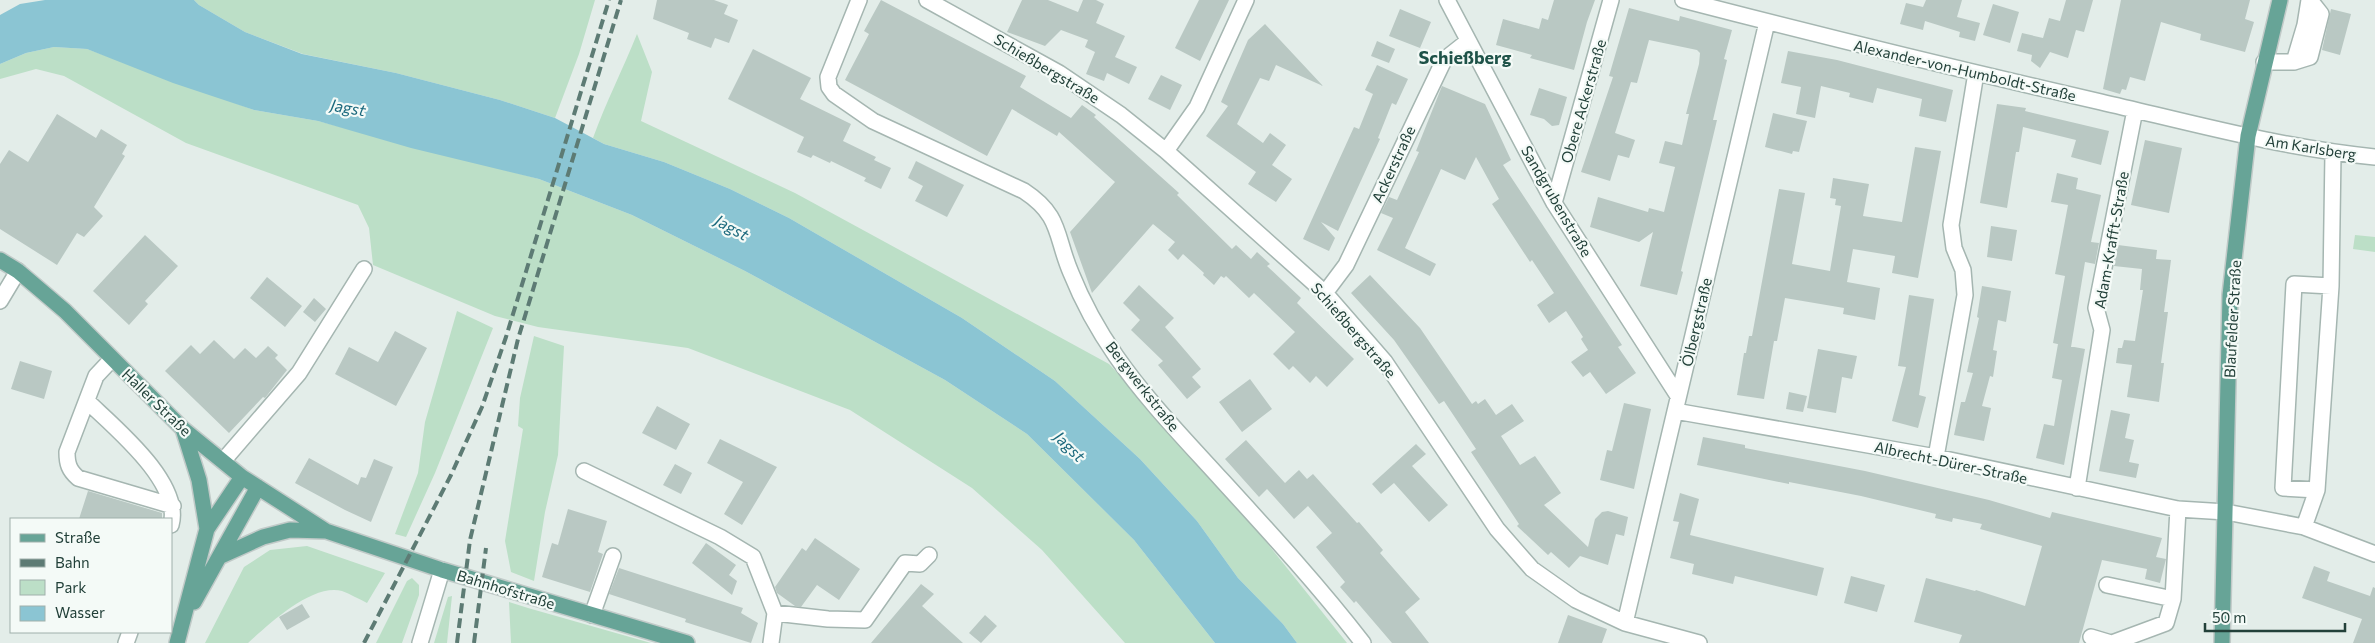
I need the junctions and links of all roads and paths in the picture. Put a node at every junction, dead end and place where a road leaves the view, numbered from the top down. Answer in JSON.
{"nodes":[{"id":1,"x":858,"y":0,"type":"edge"},
{"id":2,"x":927,"y":0,"type":"edge"},
{"id":3,"x":1246,"y":0,"type":"edge"},
{"id":4,"x":1447,"y":0,"type":"edge"},
{"id":5,"x":1611,"y":0,"type":"edge"},
{"id":6,"x":1683,"y":0,"type":"edge"},
{"id":7,"x":2280,"y":0,"type":"edge"},
{"id":8,"x":2310,"y":0,"type":"edge"},
{"id":9,"x":1768,"y":22,"type":"junction"},
{"id":10,"x":1468,"y":41,"type":"junction"},
{"id":11,"x":2264,"y":62,"type":"junction"},
{"id":12,"x":1976,"y":73,"type":"junction"},
{"id":13,"x":2135,"y":110,"type":"junction"},
{"id":14,"x":2248,"y":136,"type":"junction"},
{"id":15,"x":1166,"y":151,"type":"junction"},
{"id":16,"x":2333,"y":153,"type":"junction"},
{"id":17,"x":2375,"y":157,"type":"edge"},
{"id":18,"x":1554,"y":203,"type":"junction"},
{"id":19,"x":0,"y":260,"type":"edge"},
{"id":20,"x":364,"y":269,"type":"dead end"},
{"id":21,"x":18,"y":271,"type":"junction"},
{"id":22,"x":2331,"y":286,"type":"junction"},
{"id":23,"x":1325,"y":293,"type":"junction"},
{"id":24,"x":0,"y":301,"type":"edge"},
{"id":25,"x":112,"y":359,"type":"junction"},
{"id":26,"x":87,"y":401,"type":"junction"},
{"id":27,"x":1677,"y":403,"type":"junction"},
{"id":28,"x":183,"y":429,"type":"junction"},
{"id":29,"x":1936,"y":457,"type":"junction"},
{"id":30,"x":223,"y":461,"type":"junction"},
{"id":31,"x":584,"y":470,"type":"dead end"},
{"id":32,"x":242,"y":477,"type":"junction"},
{"id":33,"x":258,"y":487,"type":"junction"},
{"id":34,"x":2077,"y":488,"type":"junction"},
{"id":35,"x":2317,"y":490,"type":"junction"},
{"id":36,"x":173,"y":506,"type":"junction"},
{"id":37,"x":2178,"y":509,"type":"junction"},
{"id":38,"x":2226,"y":512,"type":"junction"},
{"id":39,"x":172,"y":518,"type":"edge"},
{"id":40,"x":2304,"y":528,"type":"junction"},
{"id":41,"x":207,"y":529,"type":"junction"},
{"id":42,"x":326,"y":531,"type":"junction"},
{"id":43,"x":2375,"y":554,"type":"edge"},
{"id":44,"x":929,"y":555,"type":"dead end"},
{"id":45,"x":614,"y":556,"type":"dead end"},
{"id":46,"x":219,"y":557,"type":"junction"},
{"id":47,"x":442,"y":570,"type":"junction"},
{"id":48,"x":2107,"y":585,"type":"dead end"},
{"id":49,"x":2173,"y":599,"type":"junction"},
{"id":50,"x":775,"y":614,"type":"junction"},
{"id":51,"x":592,"y":615,"type":"junction"},
{"id":52,"x":184,"y":621,"type":"junction"},
{"id":53,"x":1625,"y":623,"type":"junction"},
{"id":54,"x":2091,"y":637,"type":"dead end"},
{"id":55,"x":177,"y":643,"type":"edge"},
{"id":56,"x":420,"y":643,"type":"edge"},
{"id":57,"x":686,"y":643,"type":"edge"},
{"id":58,"x":771,"y":643,"type":"edge"},
{"id":59,"x":1363,"y":643,"type":"edge"},
{"id":60,"x":1699,"y":643,"type":"edge"},
{"id":61,"x":2112,"y":643,"type":"edge"},
{"id":62,"x":2222,"y":643,"type":"edge"}],
"edges":[{"from":1,"to":59,"type":"street","name":"Bergwerkstraße"},
{"from":2,"to":15,"type":"street","name":"Schießbergstraße"},
{"from":3,"to":15,"type":"street"},
{"from":4,"to":10,"type":"street","name":"Sandgrubenstraße"},
{"from":5,"to":18,"type":"street","name":"Obere Ackerstraße"},
{"from":6,"to":9,"type":"street","name":"Alexander-von-Humboldt-Straße"},
{"from":7,"to":11,"type":"main road","name":"Blaufelder Straße"},
{"from":8,"to":11,"type":"street"},
{"from":9,"to":12,"type":"street","name":"Alexander-von-Humboldt-Straße"},
{"from":9,"to":27,"type":"street","name":"Ölbergstraße"},
{"from":10,"to":18,"type":"street","name":"Sandgrubenstraße"},
{"from":10,"to":23,"type":"street","name":"Ackerstraße"},
{"from":11,"to":14,"type":"main road","name":"Blaufelder Straße"},
{"from":12,"to":13,"type":"street","name":"Alexander-von-Humboldt-Straße"},
{"from":12,"to":29,"type":"street"},
{"from":13,"to":14,"type":"street","name":"Alexander-von-Humboldt-Straße"},
{"from":13,"to":34,"type":"street","name":"Adam-Krafft-Straße"},
{"from":14,"to":16,"type":"street","name":"Am Karlsberg"},
{"from":14,"to":38,"type":"main road","name":"Blaufelder Straße"},
{"from":15,"to":23,"type":"street","name":"Schießbergstraße"},
{"from":16,"to":17,"type":"street","name":"Am Karlsberg"},
{"from":16,"to":22,"type":"street"},
{"from":18,"to":27,"type":"street","name":"Sandgrubenstraße"},
{"from":19,"to":21,"type":"main road","name":"Haller Straße"},
{"from":20,"to":30,"type":"street"},
{"from":21,"to":24,"type":"street"},
{"from":21,"to":25,"type":"main road","name":"Haller Straße"},
{"from":22,"to":35,"type":"street"},
{"from":22,"to":35,"type":"street"},
{"from":23,"to":53,"type":"street","name":"Schießbergstraße"},
{"from":25,"to":26,"type":"street"},
{"from":25,"to":28,"type":"main road","name":"Haller Straße"},
{"from":26,"to":36,"type":"street"},
{"from":26,"to":36,"type":"street"},
{"from":27,"to":29,"type":"street","name":"Albrecht-Dürer-Straße"},
{"from":27,"to":53,"type":"street","name":"Ölbergstraße"},
{"from":28,"to":30,"type":"main road","name":"Haller Straße"},
{"from":28,"to":41,"type":"main road"},
{"from":29,"to":34,"type":"street","name":"Albrecht-Dürer-Straße"},
{"from":30,"to":32,"type":"main road","name":"Haller Straße"},
{"from":31,"to":50,"type":"street"},
{"from":32,"to":33,"type":"main road","name":"Haller Straße"},
{"from":32,"to":41,"type":"main road"},
{"from":33,"to":42,"type":"main road","name":"Haller Straße"},
{"from":33,"to":46,"type":"main road"},
{"from":34,"to":37,"type":"street","name":"Albrecht-Dürer-Straße"},
{"from":35,"to":40,"type":"street"},
{"from":36,"to":39,"type":"street"},
{"from":37,"to":38,"type":"street","name":"Albrecht-Dürer-Straße"},
{"from":37,"to":49,"type":"street"},
{"from":38,"to":40,"type":"street","name":"Albrecht-Dürer-Straße"},
{"from":38,"to":62,"type":"main road","name":"Blaufelder Straße"},
{"from":40,"to":43,"type":"street","name":"Albrecht-Dürer-Straße"},
{"from":41,"to":52,"type":"main road"},
{"from":42,"to":46,"type":"main road"},
{"from":42,"to":47,"type":"main road","name":"Bahnhofstraße"},
{"from":44,"to":50,"type":"street"},
{"from":45,"to":51,"type":"street"},
{"from":46,"to":52,"type":"main road"},
{"from":47,"to":51,"type":"main road","name":"Bahnhofstraße"},
{"from":47,"to":56,"type":"street"},
{"from":48,"to":49,"type":"street"},
{"from":49,"to":61,"type":"street"},
{"from":50,"to":58,"type":"street"},
{"from":51,"to":57,"type":"main road","name":"Bahnhofstraße"},
{"from":52,"to":55,"type":"main road"},
{"from":53,"to":60,"type":"street","name":"Schießbergstraße"},
{"from":54,"to":61,"type":"street"}]}
